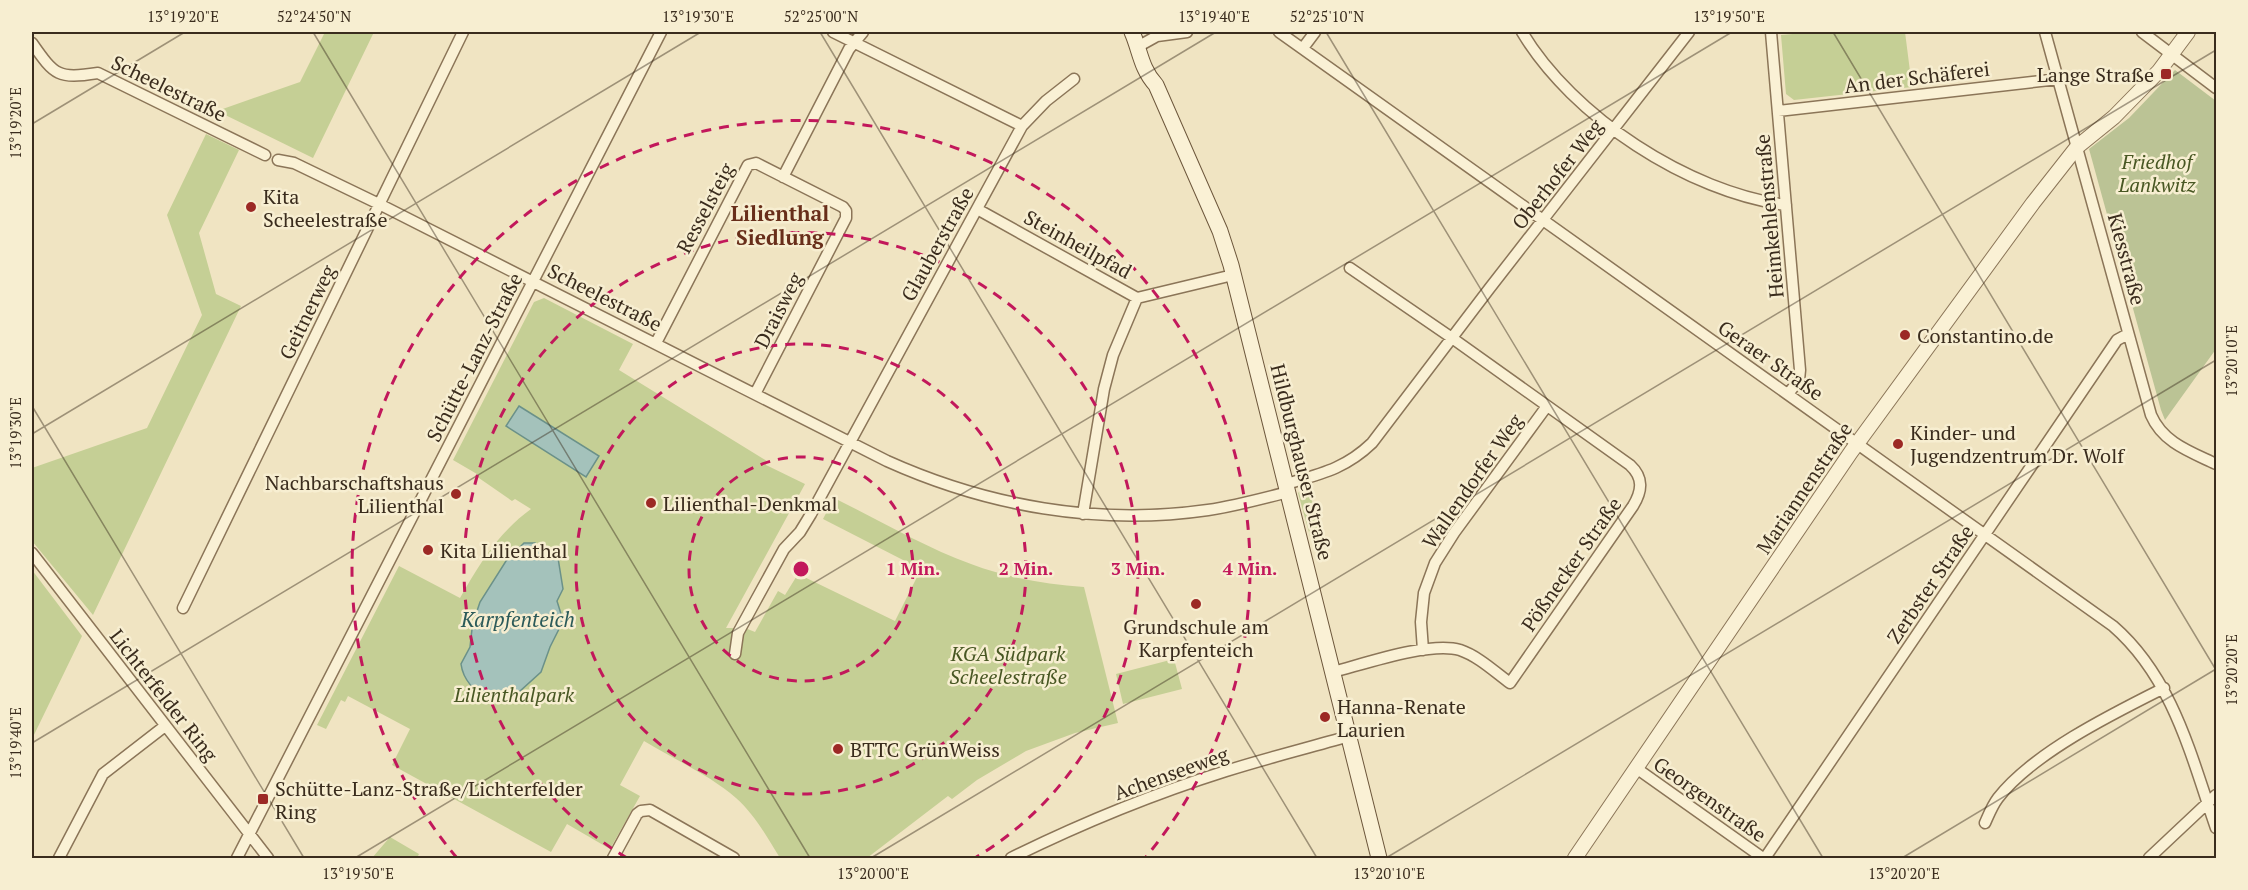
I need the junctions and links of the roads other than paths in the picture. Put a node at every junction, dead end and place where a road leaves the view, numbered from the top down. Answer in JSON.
{"nodes":[{"id":1,"x":463,"y":32,"type":"edge"},
{"id":2,"x":661,"y":32,"type":"edge"},
{"id":3,"x":833,"y":32,"type":"edge"},
{"id":4,"x":863,"y":32,"type":"edge"},
{"id":5,"x":1132,"y":32,"type":"edge"},
{"id":6,"x":1187,"y":32,"type":"edge"},
{"id":7,"x":1279,"y":32,"type":"edge"},
{"id":8,"x":1315,"y":32,"type":"edge"},
{"id":9,"x":1522,"y":32,"type":"edge"},
{"id":10,"x":1689,"y":32,"type":"edge"},
{"id":11,"x":1771,"y":32,"type":"edge"},
{"id":12,"x":2045,"y":32,"type":"edge"},
{"id":13,"x":2142,"y":32,"type":"edge"},
{"id":14,"x":2188,"y":32,"type":"edge"},
{"id":15,"x":32,"y":43,"type":"edge"},
{"id":16,"x":856,"y":43,"type":"junction"},
{"id":17,"x":1138,"y":46,"type":"junction"},
{"id":18,"x":1303,"y":48,"type":"junction"},
{"id":19,"x":2172,"y":54,"type":"junction"},
{"id":20,"x":1074,"y":79,"type":"dead end"},
{"id":21,"x":2059,"y":79,"type":"junction"},
{"id":22,"x":2217,"y":88,"type":"edge"},
{"id":23,"x":1779,"y":111,"type":"junction"},
{"id":24,"x":1022,"y":126,"type":"junction"},
{"id":25,"x":1614,"y":130,"type":"junction"},
{"id":26,"x":2077,"y":147,"type":"junction"},
{"id":27,"x":265,"y":154,"type":"dead end"},
{"id":28,"x":278,"y":160,"type":"dead end"},
{"id":29,"x":783,"y":177,"type":"junction"},
{"id":30,"x":379,"y":204,"type":"junction"},
{"id":31,"x":1786,"y":205,"type":"junction"},
{"id":32,"x":977,"y":209,"type":"junction"},
{"id":33,"x":1545,"y":219,"type":"junction"},
{"id":34,"x":1350,"y":268,"type":"dead end"},
{"id":35,"x":1233,"y":275,"type":"junction"},
{"id":36,"x":532,"y":281,"type":"junction"},
{"id":37,"x":1137,"y":298,"type":"junction"},
{"id":38,"x":2128,"y":334,"type":"junction"},
{"id":39,"x":1452,"y":338,"type":"junction"},
{"id":40,"x":657,"y":343,"type":"junction"},
{"id":41,"x":755,"y":394,"type":"junction"},
{"id":42,"x":1788,"y":394,"type":"junction"},
{"id":43,"x":1547,"y":406,"type":"junction"},
{"id":44,"x":850,"y":442,"type":"junction"},
{"id":45,"x":1858,"y":443,"type":"junction"},
{"id":46,"x":2217,"y":464,"type":"edge"},
{"id":47,"x":1287,"y":488,"type":"junction"},
{"id":48,"x":1083,"y":514,"type":"junction"},
{"id":49,"x":1986,"y":535,"type":"junction"},
{"id":50,"x":32,"y":553,"type":"edge"},
{"id":51,"x":183,"y":608,"type":"dead end"},
{"id":52,"x":1423,"y":650,"type":"junction"},
{"id":53,"x":735,"y":654,"type":"dead end"},
{"id":54,"x":1333,"y":672,"type":"junction"},
{"id":55,"x":2164,"y":688,"type":"junction"},
{"id":56,"x":165,"y":726,"type":"junction"},
{"id":57,"x":1349,"y":736,"type":"junction"},
{"id":58,"x":1636,"y":768,"type":"junction"},
{"id":59,"x":2217,"y":795,"type":"edge"},
{"id":60,"x":2208,"y":803,"type":"junction"},
{"id":61,"x":1985,"y":823,"type":"dead end"},
{"id":62,"x":2217,"y":828,"type":"edge"},
{"id":63,"x":249,"y":834,"type":"junction"},
{"id":64,"x":59,"y":858,"type":"edge"},
{"id":65,"x":237,"y":858,"type":"edge"},
{"id":66,"x":268,"y":858,"type":"edge"},
{"id":67,"x":613,"y":858,"type":"edge"},
{"id":68,"x":734,"y":858,"type":"edge"},
{"id":69,"x":1011,"y":858,"type":"edge"},
{"id":70,"x":1379,"y":858,"type":"edge"},
{"id":71,"x":1575,"y":858,"type":"edge"},
{"id":72,"x":1764,"y":858,"type":"edge"},
{"id":73,"x":2149,"y":858,"type":"edge"}],
"edges":[{"from":1,"to":30,"type":"street","name":"Geitnerweg"},
{"from":2,"to":36,"type":"street","name":"Schütte-Lanz-Straße"},
{"from":3,"to":16,"type":"street"},
{"from":4,"to":16,"type":"street"},
{"from":5,"to":17,"type":"main road","name":"Hildburghauser Straße"},
{"from":6,"to":17,"type":"street"},
{"from":7,"to":18,"type":"street","name":"Geraer Straße"},
{"from":8,"to":18,"type":"street"},
{"from":9,"to":25,"type":"street"},
{"from":10,"to":25,"type":"street","name":"Oberhofer Weg"},
{"from":11,"to":23,"type":"street","name":"Heimkehlenstraße"},
{"from":12,"to":21,"type":"street","name":"Kiesstraße"},
{"from":13,"to":19,"type":"street"},
{"from":14,"to":19,"type":"street","name":"Mariannenstraße"},
{"from":15,"to":27,"type":"street","name":"Scheelestraße"},
{"from":16,"to":24,"type":"street"},
{"from":16,"to":29,"type":"street"},
{"from":17,"to":35,"type":"main road","name":"Hildburghauser Straße"},
{"from":18,"to":33,"type":"street","name":"Geraer Straße"},
{"from":19,"to":22,"type":"street"},
{"from":19,"to":26,"type":"street","name":"Mariannenstraße"},
{"from":20,"to":24,"type":"street","name":"Glauberstraße"},
{"from":21,"to":23,"type":"street","name":"An der Schäferei"},
{"from":21,"to":26,"type":"street","name":"Kiesstraße"},
{"from":23,"to":31,"type":"street","name":"Heimkehlenstraße"},
{"from":24,"to":32,"type":"street","name":"Glauberstraße"},
{"from":25,"to":31,"type":"street"},
{"from":25,"to":33,"type":"street","name":"Oberhofer Weg"},
{"from":26,"to":38,"type":"street","name":"Kiesstraße"},
{"from":26,"to":45,"type":"street","name":"Mariannenstraße"},
{"from":28,"to":30,"type":"street","name":"Scheelestraße"},
{"from":29,"to":40,"type":"street","name":"Resselsteig"},
{"from":29,"to":41,"type":"street","name":"Draisweg"},
{"from":30,"to":36,"type":"street","name":"Scheelestraße"},
{"from":30,"to":51,"type":"street","name":"Geitnerweg"},
{"from":31,"to":42,"type":"street","name":"Heimkehlenstraße"},
{"from":32,"to":37,"type":"street","name":"Steinheilpfad"},
{"from":32,"to":44,"type":"street","name":"Glauberstraße"},
{"from":33,"to":39,"type":"street","name":"Oberhofer Weg"},
{"from":33,"to":42,"type":"street","name":"Geraer Straße"},
{"from":34,"to":39,"type":"street"},
{"from":35,"to":37,"type":"street","name":"Steinheilpfad"},
{"from":35,"to":47,"type":"main road","name":"Hildburghauser Straße"},
{"from":36,"to":40,"type":"street","name":"Scheelestraße"},
{"from":36,"to":63,"type":"street","name":"Schütte-Lanz-Straße"},
{"from":37,"to":48,"type":"street"},
{"from":38,"to":46,"type":"street","name":"Kiesstraße"},
{"from":38,"to":49,"type":"street","name":"Zerbster Straße"},
{"from":39,"to":43,"type":"street","name":"Pößnecker Straße"},
{"from":39,"to":47,"type":"street","name":"Oberhofer Weg"},
{"from":40,"to":41,"type":"street","name":"Scheelestraße"},
{"from":41,"to":44,"type":"street","name":"Scheelestraße"},
{"from":42,"to":45,"type":"street","name":"Geraer Straße"},
{"from":43,"to":52,"type":"street","name":"Wallendorfer Weg"},
{"from":43,"to":52,"type":"street","name":"Pößnecker Straße"},
{"from":44,"to":48,"type":"street","name":"Scheelestraße"},
{"from":44,"to":53,"type":"street"},
{"from":45,"to":49,"type":"street","name":"Geraer Straße"},
{"from":45,"to":58,"type":"street","name":"Mariannenstraße"},
{"from":47,"to":48,"type":"street","name":"Scheelestraße"},
{"from":47,"to":54,"type":"main road","name":"Hildburghauser Straße"},
{"from":49,"to":55,"type":"street","name":"Geraer Straße"},
{"from":49,"to":72,"type":"street","name":"Zerbster Straße"},
{"from":50,"to":56,"type":"street","name":"Lichterfelder Ring"},
{"from":52,"to":54,"type":"street"},
{"from":54,"to":57,"type":"main road","name":"Hildburghauser Straße"},
{"from":55,"to":60,"type":"street","name":"Geraer Straße"},
{"from":55,"to":61,"type":"street"},
{"from":56,"to":63,"type":"street","name":"Lichterfelder Ring"},
{"from":56,"to":64,"type":"street"},
{"from":57,"to":69,"type":"street","name":"Achenseeweg"},
{"from":57,"to":70,"type":"main road","name":"Hildburghauser Straße"},
{"from":58,"to":71,"type":"street","name":"Mariannenstraße"},
{"from":58,"to":72,"type":"street","name":"Georgenstraße"},
{"from":59,"to":60,"type":"street"},
{"from":60,"to":62,"type":"street","name":"Geraer Straße"},
{"from":60,"to":73,"type":"street"},
{"from":63,"to":65,"type":"street","name":"Schütte-Lanz-Straße"},
{"from":63,"to":66,"type":"street","name":"Lichterfelder Ring"},
{"from":67,"to":68,"type":"street"}]}
